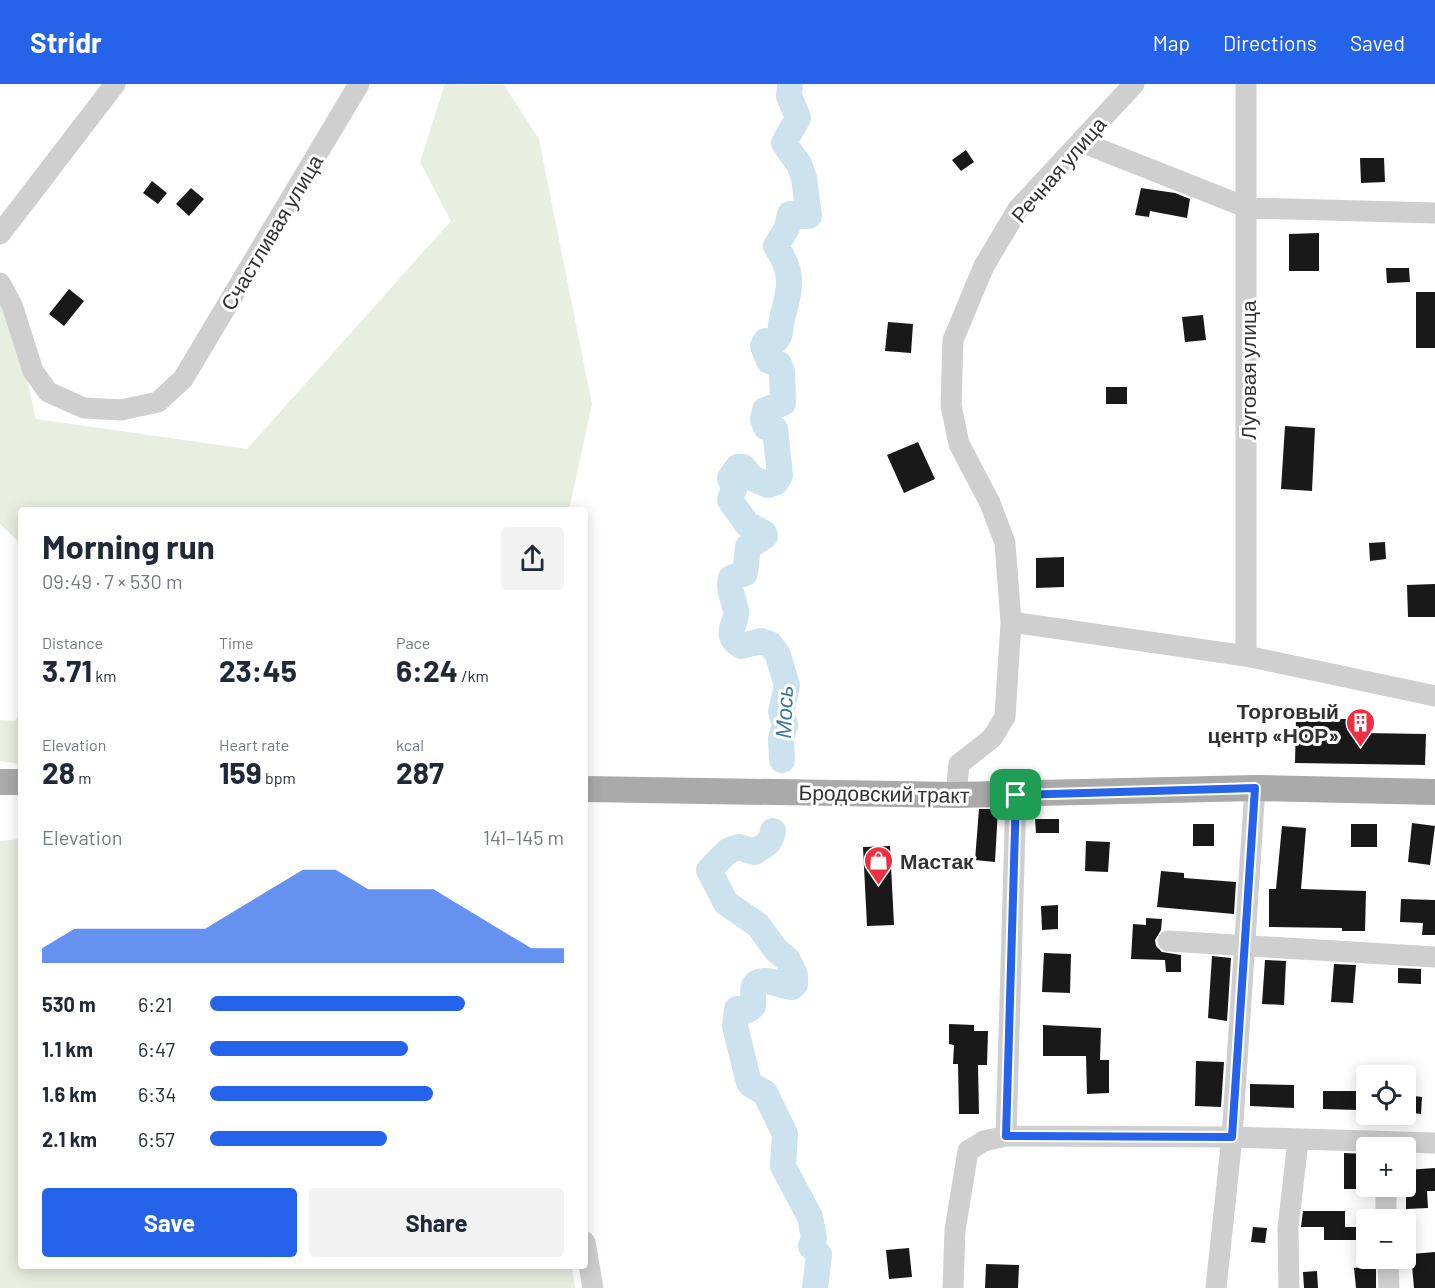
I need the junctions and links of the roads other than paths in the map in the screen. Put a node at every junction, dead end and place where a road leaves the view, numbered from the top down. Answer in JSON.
{"nodes":[{"id":1,"x":115,"y":84,"type":"edge"},
{"id":2,"x":359,"y":84,"type":"edge"},
{"id":3,"x":1134,"y":84,"type":"edge"},
{"id":4,"x":1246,"y":84,"type":"edge"},
{"id":5,"x":1081,"y":142,"type":"junction"},
{"id":6,"x":1248,"y":208,"type":"junction"},
{"id":7,"x":1435,"y":213,"type":"edge"},
{"id":8,"x":0,"y":234,"type":"edge"},
{"id":9,"x":0,"y":283,"type":"edge"},
{"id":10,"x":1011,"y":622,"type":"junction"},
{"id":11,"x":1246,"y":656,"type":"junction"},
{"id":12,"x":1435,"y":696,"type":"edge"},
{"id":13,"x":0,"y":782,"type":"edge"},
{"id":14,"x":18,"y":782,"type":"edge"},
{"id":15,"x":1255,"y":788,"type":"junction"},
{"id":16,"x":588,"y":789,"type":"edge"},
{"id":17,"x":1435,"y":792,"type":"edge"},
{"id":18,"x":957,"y":795,"type":"junction"},
{"id":19,"x":1016,"y":795,"type":"junction"},
{"id":20,"x":1168,"y":941,"type":"dead end"},
{"id":21,"x":1246,"y":946,"type":"junction"},
{"id":22,"x":1435,"y":957,"type":"edge"},
{"id":23,"x":1006,"y":1136,"type":"junction"},
{"id":24,"x":1232,"y":1137,"type":"junction"},
{"id":25,"x":1298,"y":1141,"type":"junction"},
{"id":26,"x":1356,"y":1143,"type":"edge"},
{"id":27,"x":1416,"y":1143,"type":"edge"},
{"id":28,"x":1435,"y":1143,"type":"edge"},
{"id":29,"x":588,"y":1259,"type":"edge"},
{"id":30,"x":1388,"y":1269,"type":"edge"},
{"id":31,"x":593,"y":1288,"type":"edge"},
{"id":32,"x":953,"y":1288,"type":"edge"},
{"id":33,"x":1216,"y":1288,"type":"edge"},
{"id":34,"x":1289,"y":1288,"type":"edge"},
{"id":35,"x":1389,"y":1288,"type":"edge"}],
"edges":[{"from":1,"to":8,"type":"street"},
{"from":2,"to":9,"type":"street","name":"Счастливая улица"},
{"from":3,"to":5,"type":"street","name":"Речная улица"},
{"from":4,"to":6,"type":"street","name":"Луговая улица"},
{"from":5,"to":6,"type":"street"},
{"from":5,"to":10,"type":"street","name":"Речная улица"},
{"from":6,"to":7,"type":"street"},
{"from":6,"to":11,"type":"street","name":"Луговая улица"},
{"from":10,"to":11,"type":"street"},
{"from":10,"to":18,"type":"street","name":"Речная улица"},
{"from":11,"to":12,"type":"street"},
{"from":13,"to":14,"type":"main road"},
{"from":15,"to":17,"type":"main road","name":"Бродовский тракт"},
{"from":15,"to":19,"type":"main road","name":"Бродовский тракт"},
{"from":15,"to":21,"type":"street"},
{"from":16,"to":18,"type":"main road","name":"Бродовский тракт"},
{"from":18,"to":19,"type":"main road","name":"Бродовский тракт"},
{"from":19,"to":23,"type":"street"},
{"from":20,"to":21,"type":"street"},
{"from":21,"to":22,"type":"street"},
{"from":21,"to":24,"type":"street"},
{"from":23,"to":24,"type":"street"},
{"from":23,"to":32,"type":"street"},
{"from":24,"to":25,"type":"street"},
{"from":24,"to":33,"type":"street"},
{"from":25,"to":26,"type":"street"},
{"from":25,"to":34,"type":"street"},
{"from":27,"to":28,"type":"street"},
{"from":29,"to":31,"type":"street"},
{"from":30,"to":35,"type":"street"}]}
